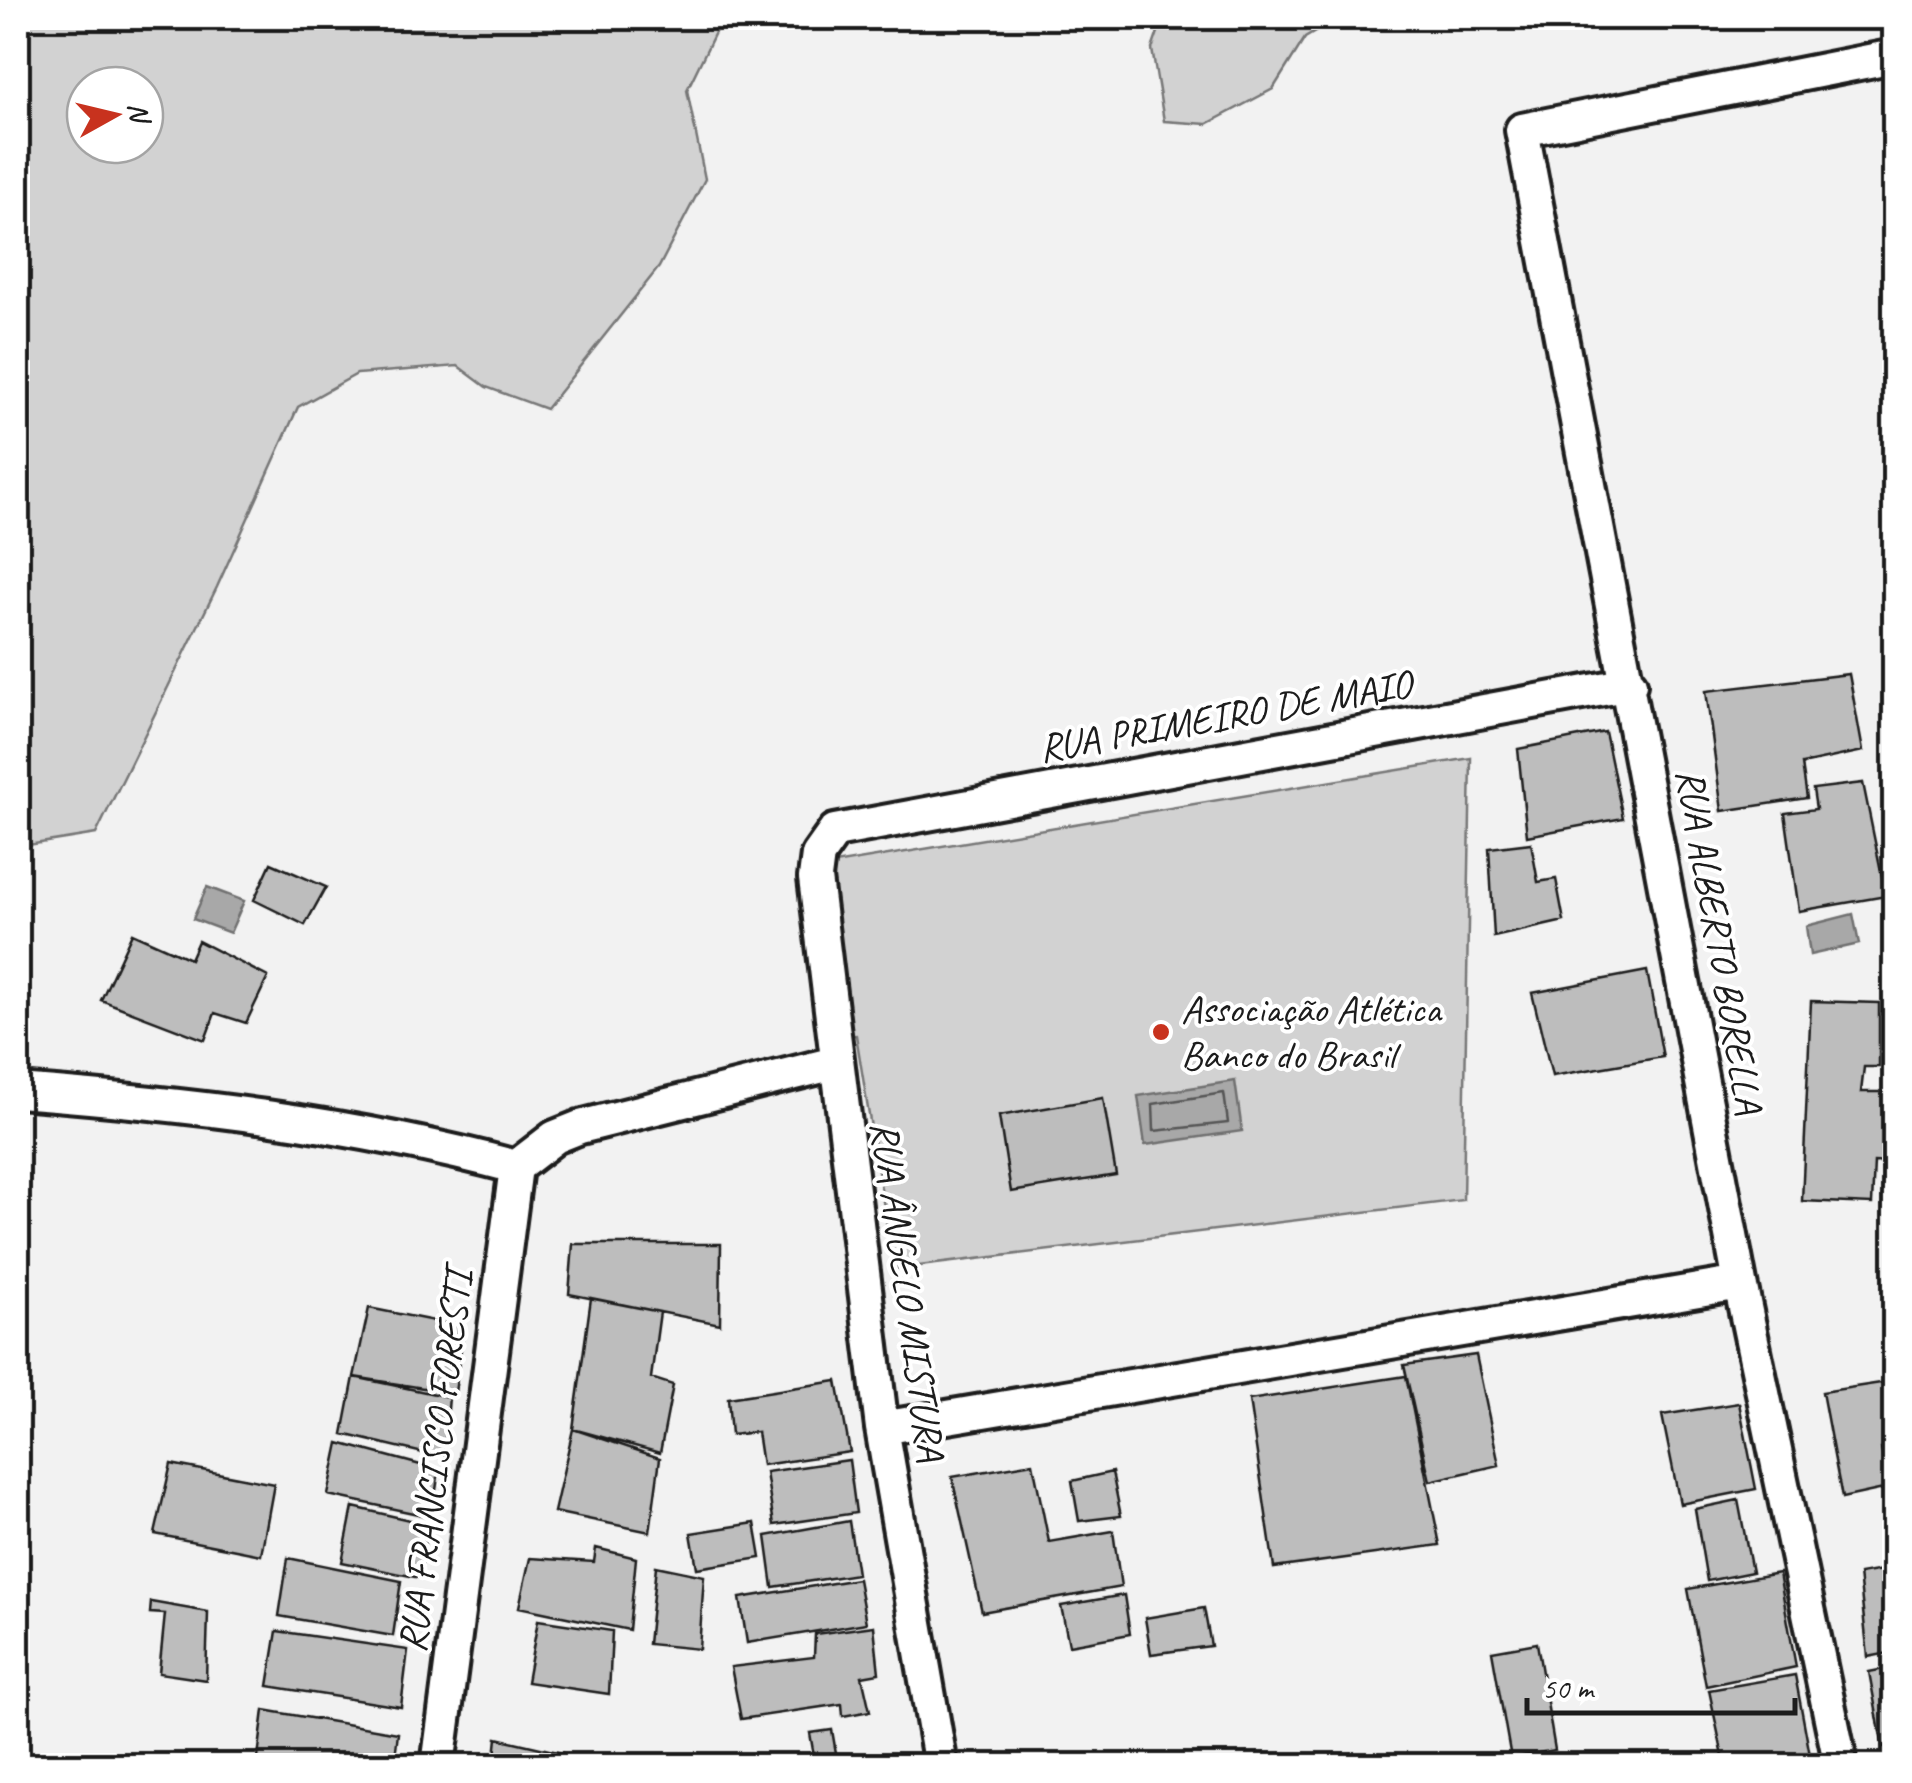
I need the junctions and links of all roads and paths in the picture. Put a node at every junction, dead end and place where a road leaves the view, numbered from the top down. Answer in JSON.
{"nodes":[{"id":1,"x":1894,"y":56,"type":"edge"},
{"id":2,"x":1630,"y":684,"type":"junction"},
{"id":3,"x":835,"y":831,"type":"joint"},
{"id":4,"x":835,"y":1063,"type":"junction"},
{"id":5,"x":18,"y":1091,"type":"edge"},
{"id":6,"x":516,"y":1167,"type":"junction"},
{"id":7,"x":1740,"y":1283,"type":"junction"},
{"id":8,"x":882,"y":1428,"type":"junction"},
{"id":9,"x":438,"y":1766,"type":"edge"},
{"id":10,"x":941,"y":1766,"type":"edge"},
{"id":11,"x":1841,"y":1766,"type":"edge"}],
"edges":[{"from":1,"to":2,"type":"street","name":"RUA ALBERTO BORELLA"},
{"from":2,"to":3,"type":"street","name":"RUA PRIMEIRO DE MAIO"},
{"from":2,"to":7,"type":"street","name":"RUA ALBERTO BORELLA"},
{"from":3,"to":4,"type":"street","name":"RUA ÂNGELO MISTURA"},
{"from":4,"to":6,"type":"street"},
{"from":4,"to":8,"type":"street","name":"RUA ÂNGELO MISTURA"},
{"from":5,"to":6,"type":"street"},
{"from":6,"to":9,"type":"street","name":"RUA FRANCISCO FORESTI"},
{"from":7,"to":8,"type":"street"},
{"from":7,"to":11,"type":"street","name":"RUA ALBERTO BORELLA"},
{"from":8,"to":10,"type":"street","name":"RUA ÂNGELO MISTURA"}]}
